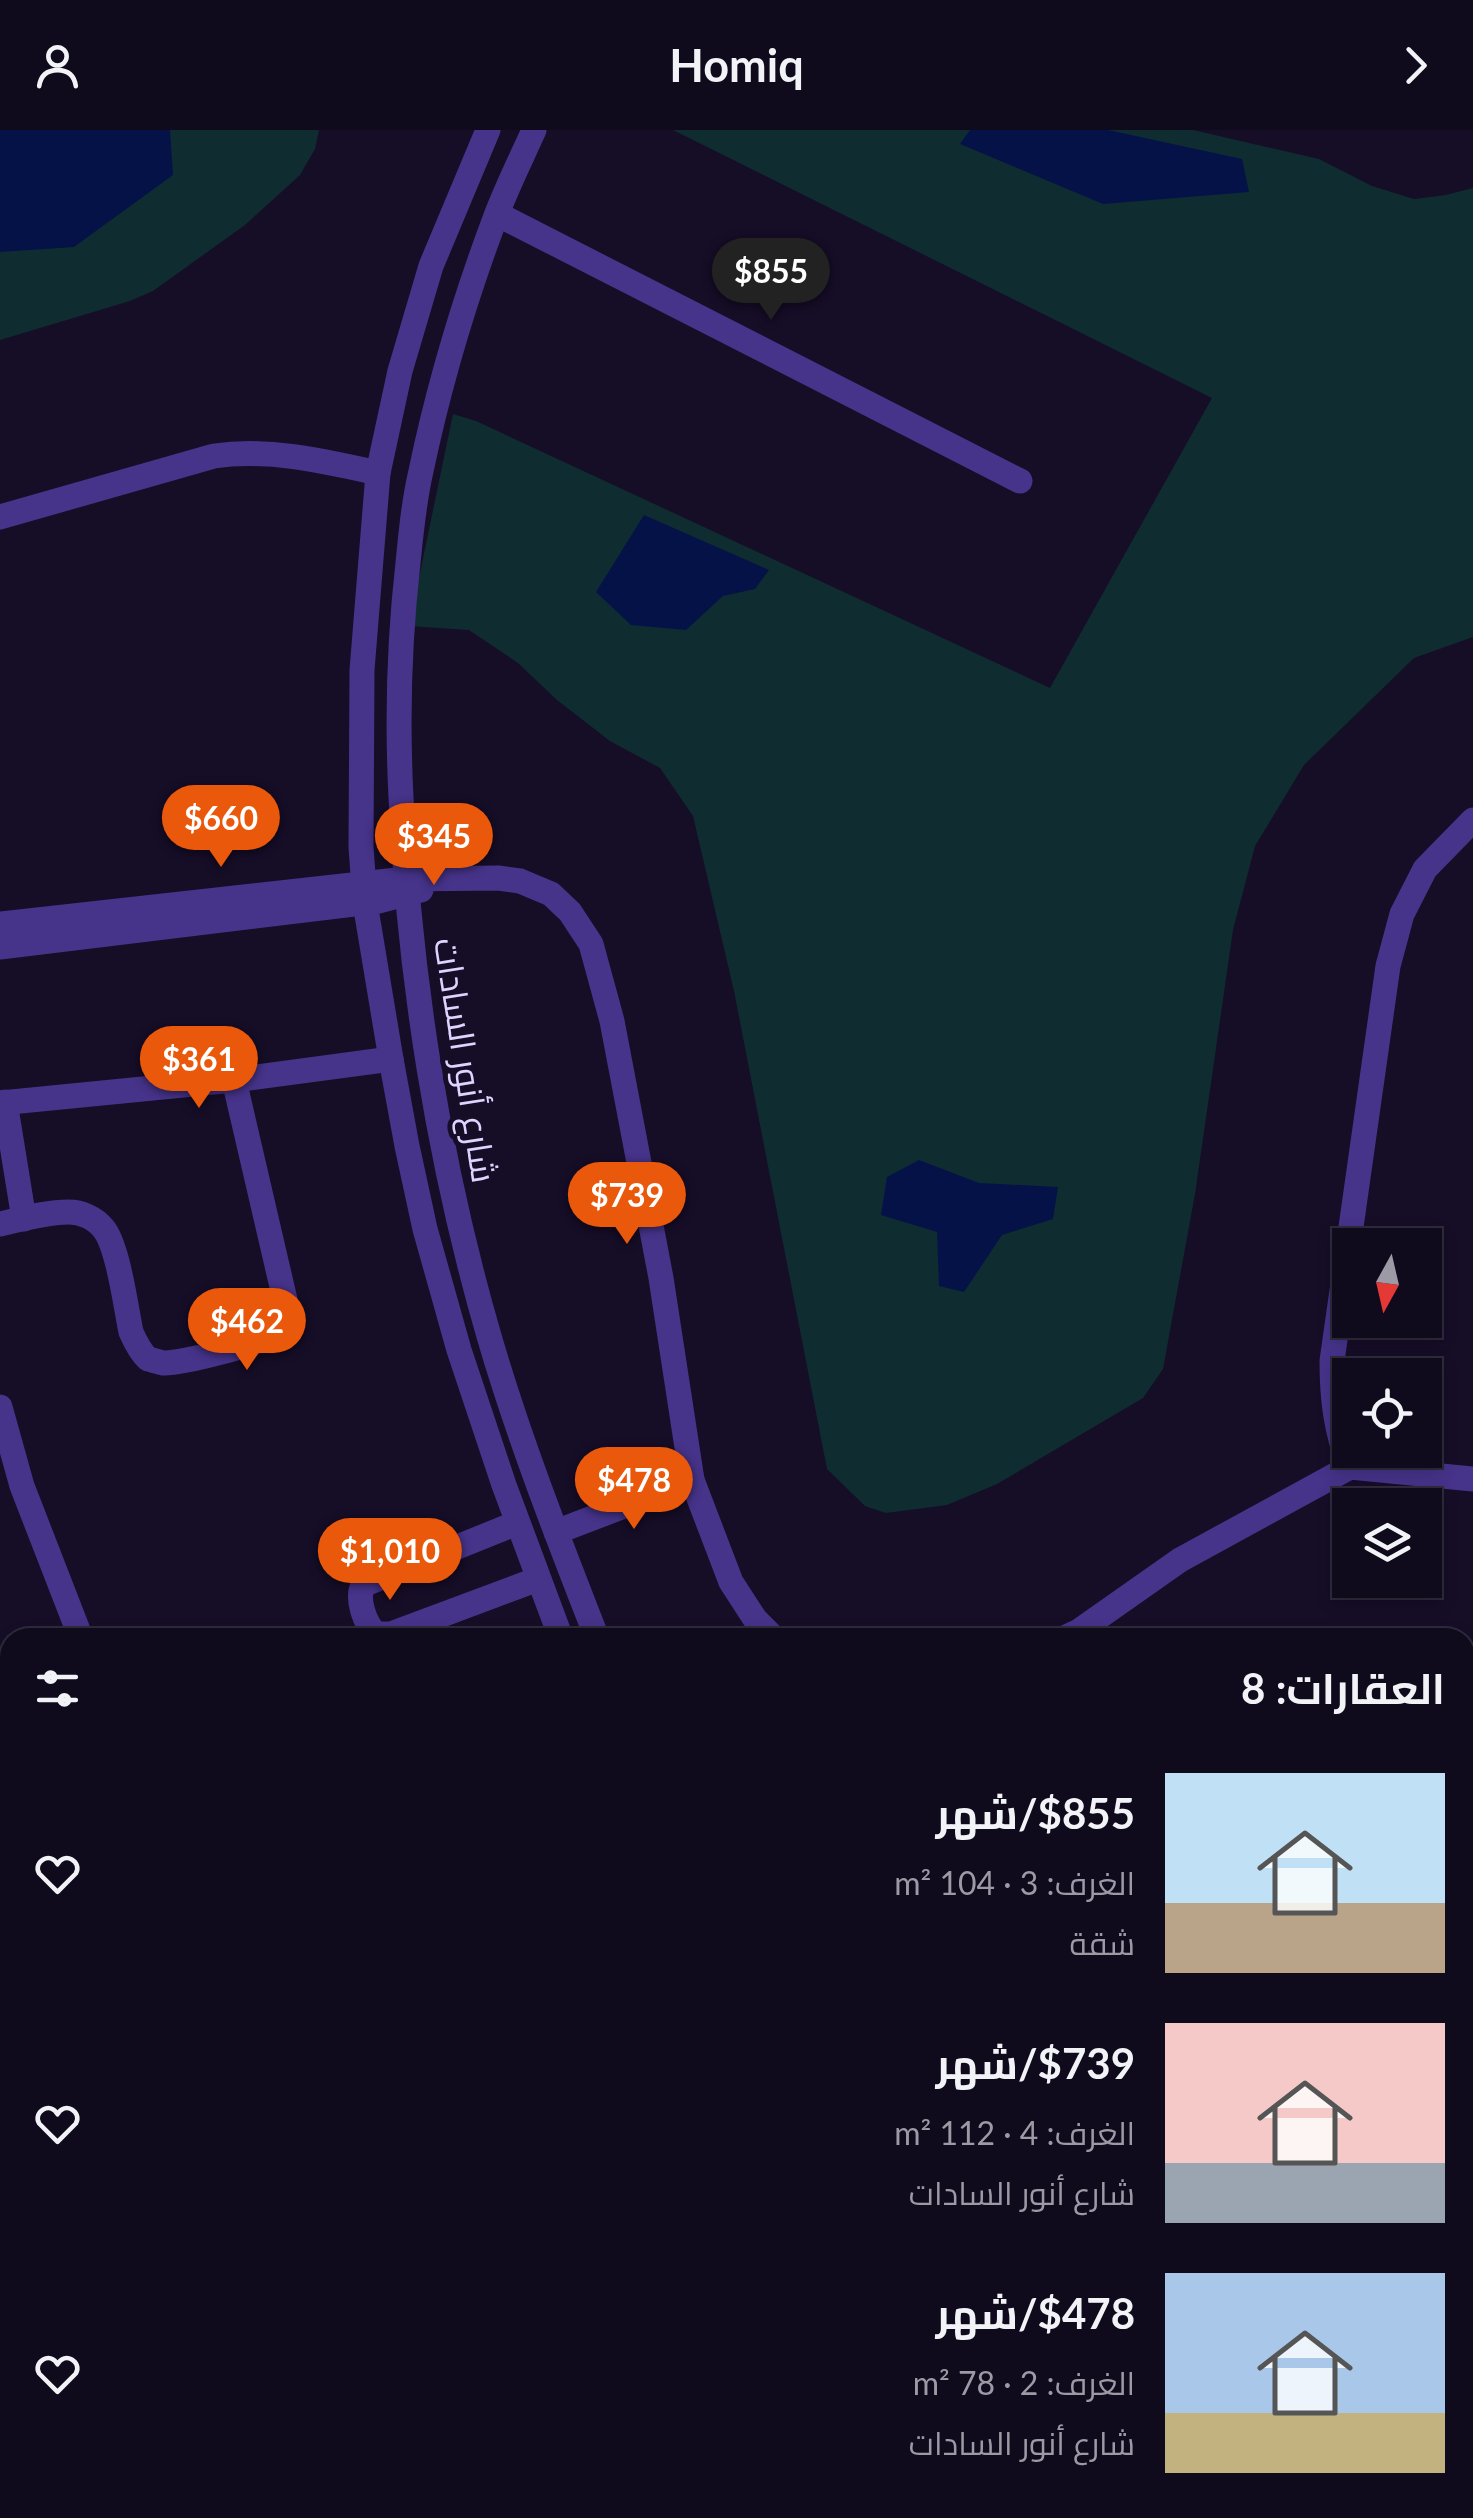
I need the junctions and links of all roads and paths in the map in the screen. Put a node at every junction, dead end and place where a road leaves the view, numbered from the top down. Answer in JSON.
{"nodes":[{"id":1,"x":488,"y":130,"type":"edge"},
{"id":2,"x":534,"y":130,"type":"edge"},
{"id":3,"x":497,"y":214,"type":"junction"},
{"id":4,"x":378,"y":473,"type":"junction"},
{"id":5,"x":1020,"y":481,"type":"dead end"},
{"id":6,"x":0,"y":517,"type":"edge"},
{"id":7,"x":1473,"y":820,"type":"edge"},
{"id":8,"x":407,"y":886,"type":"junction"},
{"id":9,"x":364,"y":892,"type":"junction"},
{"id":10,"x":0,"y":924,"type":"edge"},
{"id":11,"x":0,"y":947,"type":"edge"},
{"id":12,"x":391,"y":1060,"type":"junction"},
{"id":13,"x":234,"y":1080,"type":"junction"},
{"id":14,"x":2,"y":1103,"type":"edge"},
{"id":15,"x":12,"y":1222,"type":"edge"},
{"id":16,"x":1332,"y":1358,"type":"edge"},
{"id":17,"x":0,"y":1407,"type":"edge"},
{"id":18,"x":1348,"y":1468,"type":"edge"},
{"id":19,"x":1360,"y":1468,"type":"edge"},
{"id":20,"x":1473,"y":1479,"type":"edge"},
{"id":21,"x":692,"y":1480,"type":"junction"},
{"id":22,"x":11,"y":1488,"type":"edge"},
{"id":23,"x":518,"y":1523,"type":"junction"},
{"id":24,"x":556,"y":1532,"type":"junction"},
{"id":25,"x":538,"y":1579,"type":"junction"},
{"id":26,"x":76,"y":1628,"type":"edge"},
{"id":27,"x":372,"y":1628,"type":"edge"},
{"id":28,"x":408,"y":1628,"type":"edge"},
{"id":29,"x":557,"y":1628,"type":"edge"},
{"id":30,"x":594,"y":1628,"type":"edge"},
{"id":31,"x":764,"y":1628,"type":"edge"},
{"id":32,"x":1085,"y":1628,"type":"edge"}],
"edges":[{"from":1,"to":4,"type":"street","name":"شارع أنور السادات"},
{"from":2,"to":3,"type":"street","name":"شارع أنور السادات"},
{"from":3,"to":5,"type":"street"},
{"from":3,"to":8,"type":"street","name":"شارع أنور السادات"},
{"from":4,"to":6,"type":"street"},
{"from":4,"to":9,"type":"street","name":"شارع أنور السادات"},
{"from":7,"to":16,"type":"street"},
{"from":8,"to":9,"type":"street"},
{"from":8,"to":21,"type":"street"},
{"from":8,"to":24,"type":"street","name":"شارع أنور السادات"},
{"from":9,"to":10,"type":"street"},
{"from":9,"to":11,"type":"street"},
{"from":9,"to":12,"type":"street","name":"شارع أنور السادات"},
{"from":12,"to":13,"type":"street"},
{"from":12,"to":23,"type":"street","name":"شارع أنور السادات"},
{"from":13,"to":14,"type":"street"},
{"from":13,"to":15,"type":"street"},
{"from":14,"to":15,"type":"street"},
{"from":17,"to":22,"type":"street"},
{"from":18,"to":32,"type":"street"},
{"from":19,"to":20,"type":"street"},
{"from":21,"to":24,"type":"street"},
{"from":21,"to":31,"type":"street"},
{"from":22,"to":26,"type":"street"},
{"from":23,"to":25,"type":"street","name":"شارع أنور السادات"},
{"from":23,"to":27,"type":"street"},
{"from":24,"to":30,"type":"street","name":"شارع أنور السادات"},
{"from":25,"to":28,"type":"street"},
{"from":25,"to":29,"type":"street","name":"شارع أنور السادات"}]}
